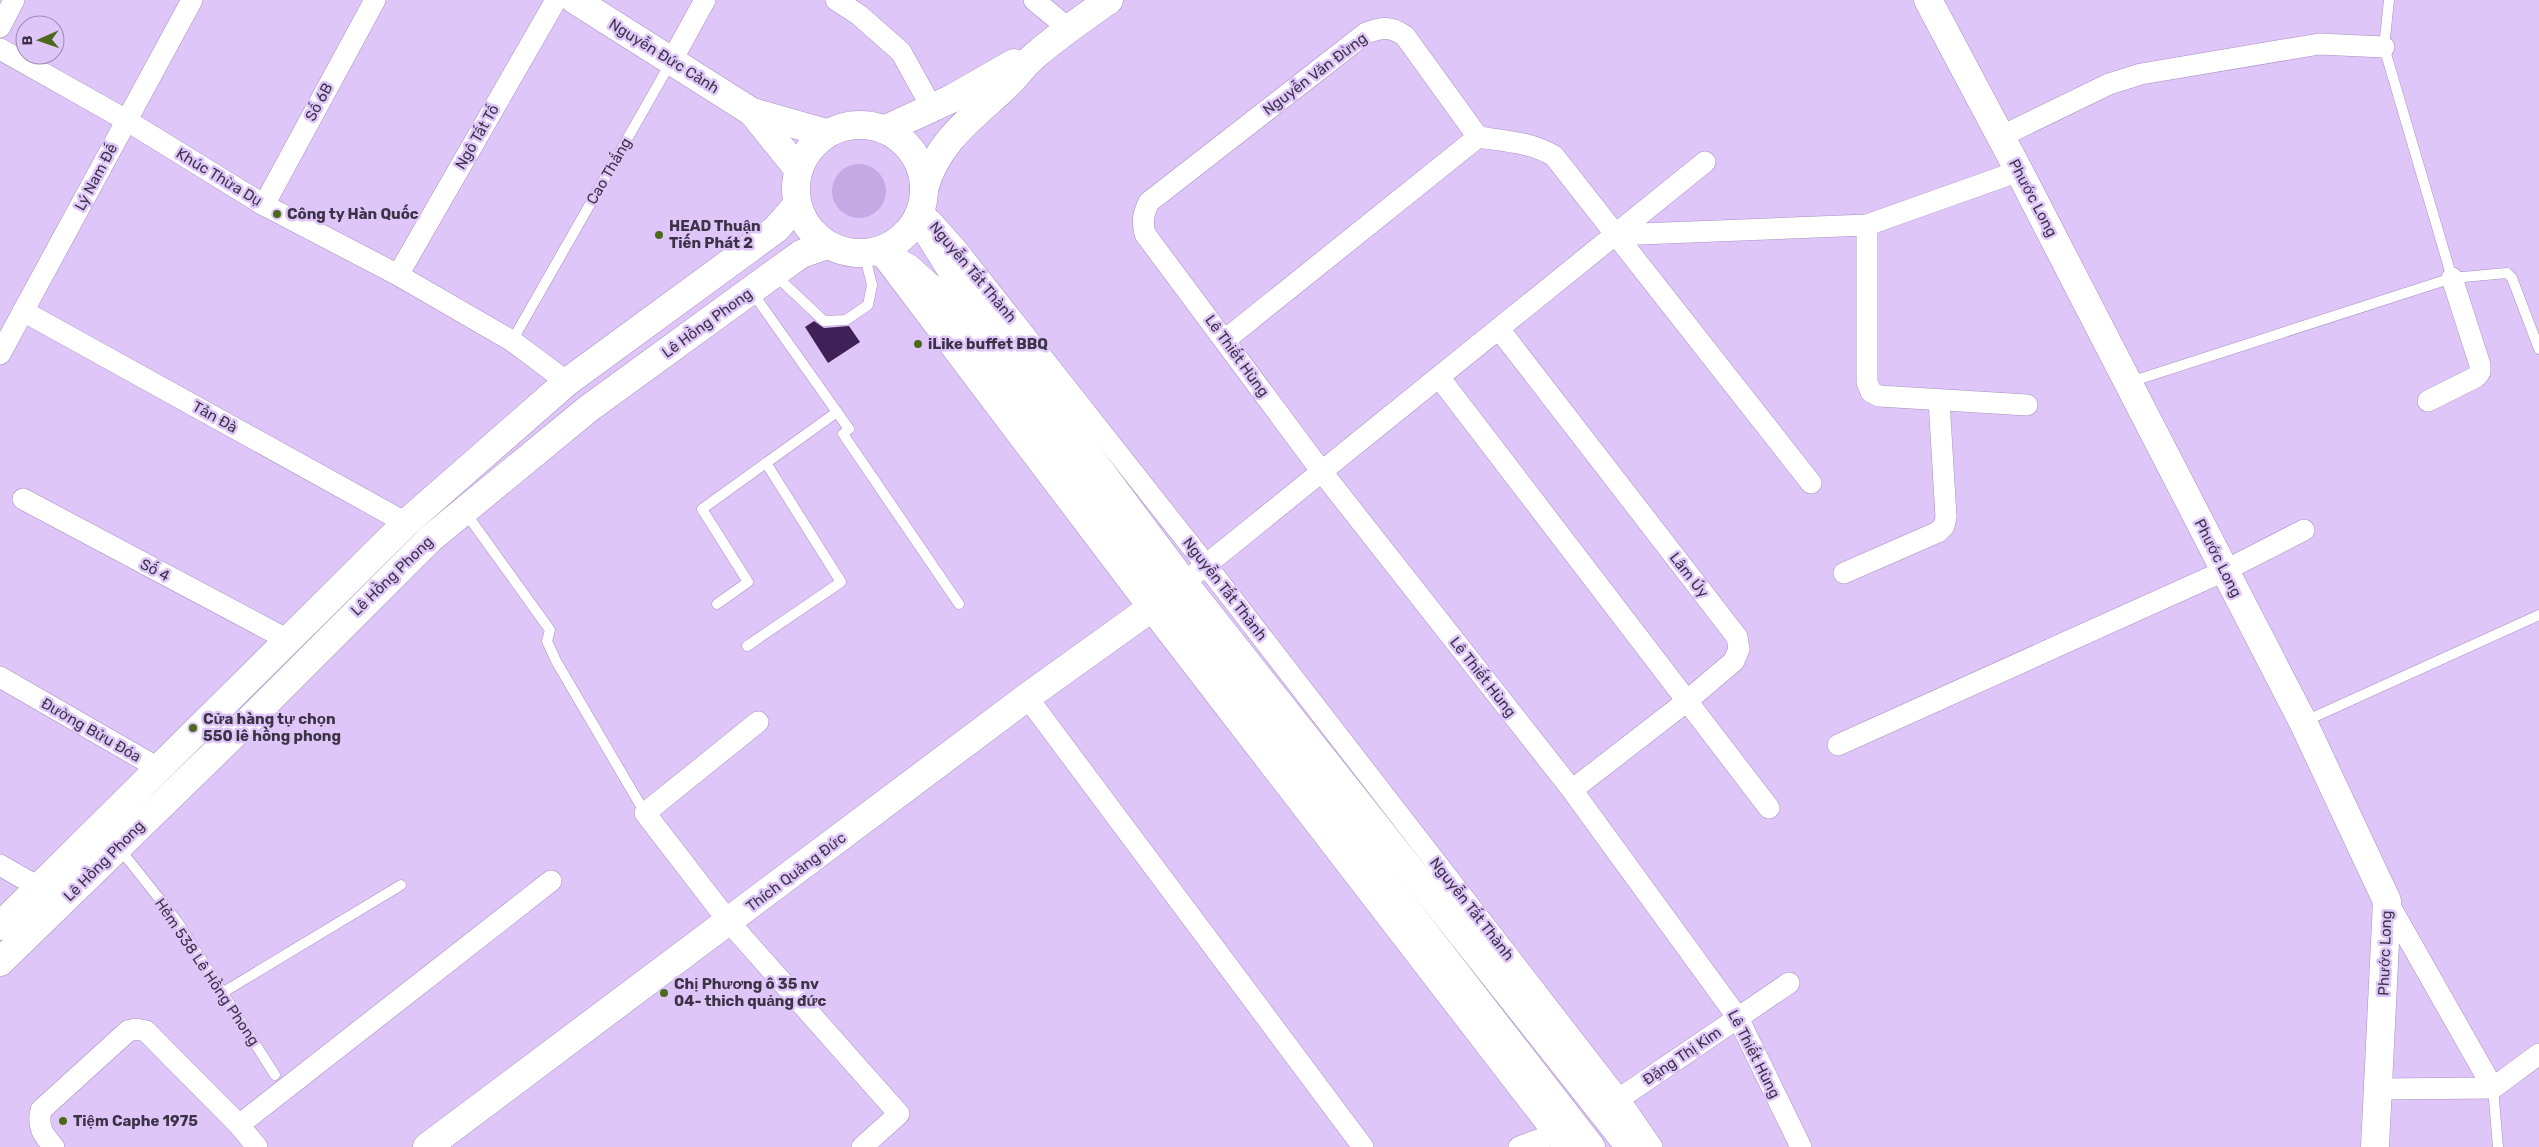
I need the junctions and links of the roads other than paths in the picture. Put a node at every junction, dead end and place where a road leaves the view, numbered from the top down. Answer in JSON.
{"nodes":[{"id":1,"x":14,"y":0,"type":"edge"},
{"id":2,"x":192,"y":0,"type":"edge"},
{"id":3,"x":375,"y":0,"type":"edge"},
{"id":4,"x":556,"y":0,"type":"edge"},
{"id":5,"x":575,"y":0,"type":"edge"},
{"id":6,"x":706,"y":0,"type":"edge"},
{"id":7,"x":836,"y":0,"type":"edge"},
{"id":8,"x":1034,"y":0,"type":"edge"},
{"id":9,"x":1109,"y":0,"type":"edge"},
{"id":10,"x":1928,"y":0,"type":"edge"},
{"id":11,"x":2390,"y":0,"type":"edge"},
{"id":12,"x":0,"y":27,"type":"edge"},
{"id":13,"x":1069,"y":29,"type":"junction"},
{"id":14,"x":2384,"y":47,"type":"junction"},
{"id":15,"x":0,"y":49,"type":"edge"},
{"id":16,"x":1036,"y":54,"type":"junction"},
{"id":17,"x":672,"y":60,"type":"junction"},
{"id":18,"x":932,"y":108,"type":"junction"},
{"id":19,"x":752,"y":112,"type":"junction"},
{"id":20,"x":126,"y":120,"type":"junction"},
{"id":21,"x":886,"y":130,"type":"junction"},
{"id":22,"x":826,"y":134,"type":"junction"},
{"id":23,"x":1478,"y":137,"type":"junction"},
{"id":24,"x":2000,"y":137,"type":"junction"},
{"id":25,"x":1705,"y":162,"type":"dead end"},
{"id":26,"x":798,"y":169,"type":"junction"},
{"id":27,"x":2019,"y":171,"type":"junction"},
{"id":28,"x":922,"y":199,"type":"junction"},
{"id":29,"x":264,"y":205,"type":"junction"},
{"id":30,"x":798,"y":205,"type":"junction"},
{"id":31,"x":1142,"y":223,"type":"joint"},
{"id":32,"x":1867,"y":225,"type":"junction"},
{"id":33,"x":1615,"y":235,"type":"junction"},
{"id":34,"x":828,"y":245,"type":"junction"},
{"id":35,"x":871,"y":252,"type":"junction"},
{"id":36,"x":774,"y":274,"type":"junction"},
{"id":37,"x":398,"y":275,"type":"junction"},
{"id":38,"x":2452,"y":278,"type":"junction"},
{"id":39,"x":751,"y":291,"type":"junction"},
{"id":40,"x":23,"y":311,"type":"junction"},
{"id":41,"x":1499,"y":329,"type":"junction"},
{"id":42,"x":1225,"y":340,"type":"junction"},
{"id":43,"x":512,"y":341,"type":"junction"},
{"id":44,"x":2539,"y":349,"type":"edge"},
{"id":45,"x":0,"y":354,"type":"edge"},
{"id":46,"x":1439,"y":377,"type":"junction"},
{"id":47,"x":567,"y":382,"type":"junction"},
{"id":48,"x":2128,"y":382,"type":"junction"},
{"id":49,"x":1939,"y":400,"type":"junction"},
{"id":50,"x":2428,"y":401,"type":"dead end"},
{"id":51,"x":2027,"y":405,"type":"dead end"},
{"id":52,"x":588,"y":409,"type":"junction"},
{"id":53,"x":837,"y":412,"type":"junction"},
{"id":54,"x":766,"y":463,"type":"junction"},
{"id":55,"x":1322,"y":472,"type":"junction"},
{"id":56,"x":1811,"y":483,"type":"dead end"},
{"id":57,"x":23,"y":499,"type":"dead end"},
{"id":58,"x":464,"y":511,"type":"junction"},
{"id":59,"x":406,"y":523,"type":"junction"},
{"id":60,"x":2304,"y":530,"type":"dead end"},
{"id":61,"x":1206,"y":565,"type":"junction"},
{"id":62,"x":2224,"y":571,"type":"junction"},
{"id":63,"x":1844,"y":573,"type":"dead end"},
{"id":64,"x":1166,"y":597,"type":"junction"},
{"id":65,"x":717,"y":604,"type":"dead end"},
{"id":66,"x":959,"y":604,"type":"dead end"},
{"id":67,"x":2539,"y":616,"type":"edge"},
{"id":68,"x":288,"y":640,"type":"junction"},
{"id":69,"x":747,"y":646,"type":"dead end"},
{"id":70,"x":0,"y":677,"type":"edge"},
{"id":71,"x":1027,"y":696,"type":"junction"},
{"id":72,"x":1687,"y":701,"type":"junction"},
{"id":73,"x":758,"y":722,"type":"dead end"},
{"id":74,"x":2303,"y":722,"type":"junction"},
{"id":75,"x":1838,"y":745,"type":"dead end"},
{"id":76,"x":158,"y":768,"type":"junction"},
{"id":77,"x":177,"y":789,"type":"junction"},
{"id":78,"x":1572,"y":790,"type":"junction"},
{"id":79,"x":1769,"y":808,"type":"dead end"},
{"id":80,"x":645,"y":813,"type":"junction"},
{"id":81,"x":118,"y":847,"type":"junction"},
{"id":82,"x":0,"y":865,"type":"edge"},
{"id":83,"x":551,"y":881,"type":"dead end"},
{"id":84,"x":401,"y":885,"type":"dead end"},
{"id":85,"x":40,"y":888,"type":"junction"},
{"id":86,"x":2387,"y":900,"type":"junction"},
{"id":87,"x":729,"y":922,"type":"junction"},
{"id":88,"x":0,"y":926,"type":"edge"},
{"id":89,"x":0,"y":962,"type":"edge"},
{"id":90,"x":1789,"y":984,"type":"dead end"},
{"id":91,"x":222,"y":993,"type":"junction"},
{"id":92,"x":1738,"y":1018,"type":"junction"},
{"id":93,"x":2539,"y":1054,"type":"edge"},
{"id":94,"x":275,"y":1075,"type":"dead end"},
{"id":95,"x":2380,"y":1088,"type":"junction"},
{"id":96,"x":2493,"y":1088,"type":"junction"},
{"id":97,"x":1610,"y":1105,"type":"junction"},
{"id":98,"x":239,"y":1125,"type":"junction"},
{"id":99,"x":1571,"y":1138,"type":"edge"},
{"id":100,"x":54,"y":1147,"type":"edge"},
{"id":101,"x":257,"y":1147,"type":"edge"},
{"id":102,"x":427,"y":1147,"type":"edge"},
{"id":103,"x":862,"y":1147,"type":"edge"},
{"id":104,"x":1363,"y":1147,"type":"edge"},
{"id":105,"x":1518,"y":1147,"type":"edge"},
{"id":106,"x":1630,"y":1147,"type":"edge"},
{"id":107,"x":1652,"y":1147,"type":"edge"},
{"id":108,"x":1801,"y":1147,"type":"edge"},
{"id":109,"x":2375,"y":1147,"type":"edge"},
{"id":110,"x":2498,"y":1147,"type":"edge"}],
"edges":[{"from":1,"to":12,"type":"street"},
{"from":2,"to":20,"type":"street","name":"Lý Nam Đế"},
{"from":3,"to":29,"type":"street","name":"Số 6B"},
{"from":4,"to":37,"type":"street","name":"Ngô Tất Tố"},
{"from":5,"to":17,"type":"main road","name":"Nguyễn Đức Cảnh"},
{"from":6,"to":17,"type":"street","name":"Cao Thắng"},
{"from":7,"to":18,"type":"street"},
{"from":8,"to":13,"type":"street"},
{"from":9,"to":13,"type":"main road"},
{"from":10,"to":24,"type":"main road","name":"Phước Long"},
{"from":11,"to":14,"type":"lane"},
{"from":13,"to":16,"type":"main road"},
{"from":14,"to":24,"type":"street"},
{"from":14,"to":38,"type":"lane"},
{"from":15,"to":20,"type":"street","name":"Khúc Thừa Dụ"},
{"from":16,"to":18,"type":"main road"},
{"from":16,"to":28,"type":"main road"},
{"from":17,"to":19,"type":"main road","name":"Nguyễn Đức Cảnh"},
{"from":17,"to":43,"type":"lane","name":"Cao Thắng"},
{"from":18,"to":21,"type":"main road"},
{"from":19,"to":22,"type":"main road","name":"Nguyễn Đức Cảnh"},
{"from":19,"to":26,"type":"main road","name":"Nguyễn Đức Cảnh"},
{"from":20,"to":29,"type":"street","name":"Khúc Thừa Dụ"},
{"from":20,"to":40,"type":"street","name":"Lý Nam Đế"},
{"from":21,"to":22,"type":"main road"},
{"from":21,"to":28,"type":"main road"},
{"from":22,"to":26,"type":"main road"},
{"from":23,"to":31,"type":"street","name":"Nguyễn Văn Đừng"},
{"from":23,"to":33,"type":"street"},
{"from":23,"to":42,"type":"street"},
{"from":24,"to":27,"type":"main road","name":"Phước Long"},
{"from":25,"to":33,"type":"street"},
{"from":26,"to":30,"type":"main road"},
{"from":27,"to":32,"type":"street"},
{"from":27,"to":48,"type":"main road","name":"Phước Long"},
{"from":28,"to":35,"type":"main road"},
{"from":28,"to":61,"type":"street","name":"Nguyễn Tất Thành"},
{"from":28,"to":64,"type":"main road","name":"Nguyễn Tất Thành"},
{"from":29,"to":37,"type":"street","name":"Khúc Thừa Dụ"},
{"from":30,"to":34,"type":"main road"},
{"from":30,"to":47,"type":"main road","name":"Lê Hồng Phong"},
{"from":31,"to":42,"type":"street","name":"Lê Thiết Hùng"},
{"from":32,"to":33,"type":"street"},
{"from":32,"to":49,"type":"street"},
{"from":33,"to":41,"type":"street"},
{"from":33,"to":56,"type":"street"},
{"from":34,"to":35,"type":"main road"},
{"from":34,"to":36,"type":"main road","name":"Lê Hồng Phong"},
{"from":35,"to":36,"type":"lane"},
{"from":35,"to":64,"type":"main road","name":"Nguyễn Tất Thành"},
{"from":36,"to":39,"type":"main road","name":"Lê Hồng Phong"},
{"from":37,"to":43,"type":"street","name":"Khúc Thừa Dụ"},
{"from":38,"to":44,"type":"lane"},
{"from":38,"to":48,"type":"lane"},
{"from":38,"to":50,"type":"street"},
{"from":39,"to":52,"type":"main road","name":"Lê Hồng Phong"},
{"from":39,"to":53,"type":"lane"},
{"from":40,"to":45,"type":"street","name":"Lý Nam Đế"},
{"from":40,"to":59,"type":"street","name":"Tản Đà"},
{"from":41,"to":46,"type":"street"},
{"from":41,"to":72,"type":"street","name":"Lâm Úy"},
{"from":42,"to":55,"type":"street","name":"Lê Thiết Hùng"},
{"from":43,"to":47,"type":"street","name":"Khúc Thừa Dụ"},
{"from":46,"to":55,"type":"street"},
{"from":46,"to":72,"type":"street"},
{"from":47,"to":52,"type":"main road"},
{"from":47,"to":59,"type":"main road","name":"Lê Hồng Phong"},
{"from":48,"to":62,"type":"main road","name":"Phước Long"},
{"from":49,"to":51,"type":"street"},
{"from":49,"to":63,"type":"street"},
{"from":52,"to":58,"type":"main road","name":"Lê Hồng Phong"},
{"from":53,"to":54,"type":"lane"},
{"from":53,"to":66,"type":"lane"},
{"from":54,"to":65,"type":"lane"},
{"from":54,"to":69,"type":"lane"},
{"from":55,"to":61,"type":"street"},
{"from":55,"to":78,"type":"street","name":"Lê Thiết Hùng"},
{"from":57,"to":68,"type":"street","name":"Số 4"},
{"from":58,"to":77,"type":"main road","name":"Lê Hồng Phong"},
{"from":58,"to":80,"type":"lane"},
{"from":59,"to":68,"type":"main road","name":"Lê Hồng Phong"},
{"from":60,"to":62,"type":"street"},
{"from":61,"to":64,"type":"street"},
{"from":61,"to":97,"type":"street","name":"Nguyễn Tất Thành"},
{"from":62,"to":74,"type":"main road","name":"Phước Long"},
{"from":62,"to":75,"type":"street"},
{"from":64,"to":71,"type":"main road","name":"Thích Quảng Đức"},
{"from":64,"to":97,"type":"main road","name":"Nguyễn Tất Thành"},
{"from":64,"to":99,"type":"main road","name":"Nguyễn Tất Thành"},
{"from":67,"to":74,"type":"lane"},
{"from":68,"to":76,"type":"main road","name":"Lê Hồng Phong"},
{"from":70,"to":76,"type":"street","name":"Đường Bửu Đóa"},
{"from":71,"to":87,"type":"main road","name":"Thích Quảng Đức"},
{"from":71,"to":104,"type":"street"},
{"from":72,"to":78,"type":"street","name":"Lâm Úy"},
{"from":72,"to":79,"type":"street"},
{"from":73,"to":80,"type":"street"},
{"from":74,"to":86,"type":"main road","name":"Phước Long"},
{"from":76,"to":77,"type":"main road","name":"Đường Bửu Đóa"},
{"from":76,"to":85,"type":"main road","name":"Lê Hồng Phong"},
{"from":77,"to":81,"type":"main road","name":"Lê Hồng Phong"},
{"from":78,"to":92,"type":"street","name":"Lê Thiết Hùng"},
{"from":80,"to":87,"type":"street"},
{"from":81,"to":89,"type":"main road","name":"Lê Hồng Phong"},
{"from":81,"to":91,"type":"lane","name":"Hẻm 538 Lê Hồng Phong"},
{"from":82,"to":85,"type":"street"},
{"from":83,"to":98,"type":"street"},
{"from":84,"to":91,"type":"lane"},
{"from":85,"to":88,"type":"main road","name":"Lê Hồng Phong"},
{"from":86,"to":95,"type":"main road","name":"Phước Long"},
{"from":86,"to":96,"type":"street"},
{"from":87,"to":102,"type":"main road","name":"Thích Quảng Đức"},
{"from":87,"to":103,"type":"street"},
{"from":90,"to":92,"type":"street","name":"Đặng Thị Kim"},
{"from":91,"to":94,"type":"lane","name":"Hẻm 538 Lê Hồng Phong"},
{"from":92,"to":97,"type":"street","name":"Đặng Thị Kim"},
{"from":92,"to":108,"type":"street","name":"Lê Thiết Hùng"},
{"from":93,"to":96,"type":"street"},
{"from":95,"to":96,"type":"street"},
{"from":95,"to":109,"type":"main road","name":"Phước Long"},
{"from":96,"to":110,"type":"lane"},
{"from":97,"to":106,"type":"main road","name":"Nguyễn Tất Thành"},
{"from":97,"to":107,"type":"street","name":"Nguyễn Tất Thành"},
{"from":98,"to":100,"type":"street"},
{"from":98,"to":101,"type":"street"},
{"from":99,"to":105,"type":"street"}]}
